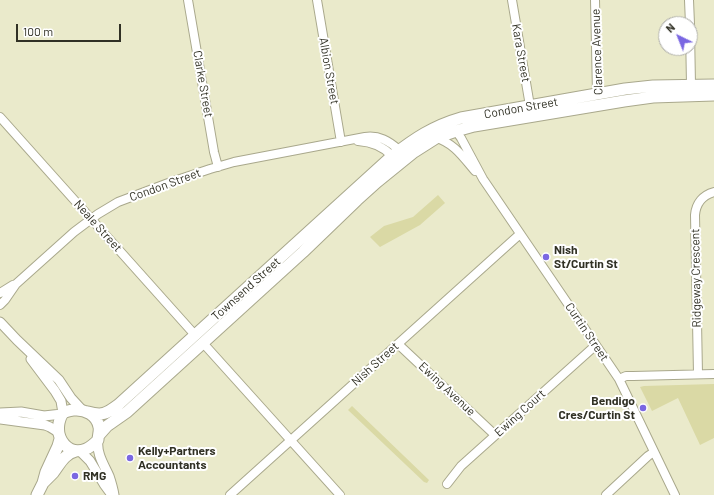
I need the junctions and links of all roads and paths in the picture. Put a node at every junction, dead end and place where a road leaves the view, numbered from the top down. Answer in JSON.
{"nodes":[{"id":1,"x":188,"y":0,"type":"edge"},
{"id":2,"x":316,"y":0,"type":"edge"},
{"id":3,"x":512,"y":0,"type":"edge"},
{"id":4,"x":595,"y":0,"type":"edge"},
{"id":5,"x":689,"y":0,"type":"edge"},
{"id":6,"x":690,"y":16,"type":"edge"},
{"id":7,"x":691,"y":56,"type":"edge"},
{"id":8,"x":714,"y":85,"type":"edge"},
{"id":9,"x":692,"y":90,"type":"junction"},
{"id":10,"x":714,"y":95,"type":"edge"},
{"id":11,"x":598,"y":100,"type":"junction"},
{"id":12,"x":530,"y":106,"type":"junction"},
{"id":13,"x":0,"y":117,"type":"edge"},
{"id":14,"x":456,"y":131,"type":"junction"},
{"id":15,"x":436,"y":138,"type":"junction"},
{"id":16,"x":341,"y":142,"type":"junction"},
{"id":17,"x":398,"y":156,"type":"junction"},
{"id":18,"x":218,"y":167,"type":"junction"},
{"id":19,"x":483,"y":178,"type":"junction"},
{"id":20,"x":714,"y":192,"type":"edge"},
{"id":21,"x":90,"y":219,"type":"junction"},
{"id":22,"x":520,"y":234,"type":"junction"},
{"id":23,"x":16,"y":284,"type":"junction"},
{"id":24,"x":0,"y":293,"type":"edge"},
{"id":25,"x":0,"y":305,"type":"edge"},
{"id":26,"x":0,"y":322,"type":"edge"},
{"id":27,"x":199,"y":339,"type":"junction"},
{"id":28,"x":17,"y":340,"type":"junction"},
{"id":29,"x":398,"y":344,"type":"junction"},
{"id":30,"x":596,"y":345,"type":"junction"},
{"id":31,"x":698,"y":374,"type":"junction"},
{"id":32,"x":714,"y":374,"type":"edge"},
{"id":33,"x":619,"y":379,"type":"junction"},
{"id":34,"x":85,"y":411,"type":"junction"},
{"id":35,"x":0,"y":414,"type":"edge"},
{"id":36,"x":63,"y":414,"type":"junction"},
{"id":37,"x":0,"y":419,"type":"edge"},
{"id":38,"x":59,"y":435,"type":"junction"},
{"id":39,"x":495,"y":435,"type":"junction"},
{"id":40,"x":98,"y":438,"type":"junction"},
{"id":41,"x":291,"y":440,"type":"junction"},
{"id":42,"x":78,"y":451,"type":"junction"},
{"id":43,"x":654,"y":452,"type":"junction"},
{"id":44,"x":43,"y":483,"type":"junction"},
{"id":45,"x":447,"y":484,"type":"dead end"},
{"id":46,"x":37,"y":495,"type":"edge"},
{"id":47,"x":113,"y":495,"type":"edge"},
{"id":48,"x":230,"y":495,"type":"edge"},
{"id":49,"x":340,"y":495,"type":"edge"},
{"id":50,"x":606,"y":495,"type":"edge"},
{"id":51,"x":675,"y":495,"type":"edge"}],
"edges":[{"from":1,"to":18,"type":"street","name":"Clarke Street"},
{"from":2,"to":16,"type":"street","name":"Albion Street"},
{"from":3,"to":12,"type":"street","name":"Kara Street"},
{"from":4,"to":11,"type":"street","name":"Clarence Avenue"},
{"from":5,"to":6,"type":"street"},
{"from":7,"to":9,"type":"street"},
{"from":8,"to":9,"type":"main road","name":"Condon Street"},
{"from":9,"to":10,"type":"main road","name":"Condon Street"},
{"from":9,"to":11,"type":"main road","name":"Condon Street"},
{"from":11,"to":12,"type":"main road","name":"Condon Street"},
{"from":11,"to":14,"type":"main road","name":"Condon Street"},
{"from":12,"to":17,"type":"main road","name":"Condon Street"},
{"from":13,"to":21,"type":"street","name":"Neale Street"},
{"from":14,"to":15,"type":"main road","name":"Condon Street"},
{"from":14,"to":17,"type":"main road"},
{"from":14,"to":19,"type":"street","name":"Curtin Street"},
{"from":15,"to":17,"type":"main road","name":"Condon Street"},
{"from":15,"to":19,"type":"street","name":"Curtin Street"},
{"from":16,"to":17,"type":"street","name":"Condon Street"},
{"from":16,"to":18,"type":"street","name":"Condon Street"},
{"from":17,"to":27,"type":"main road","name":"Townsend Street"},
{"from":18,"to":21,"type":"street","name":"Condon Street"},
{"from":19,"to":22,"type":"street","name":"Curtin Street"},
{"from":20,"to":31,"type":"street","name":"Ridgeway Crescent"},
{"from":21,"to":23,"type":"street","name":"Condon Street"},
{"from":21,"to":27,"type":"street","name":"Neale Street"},
{"from":22,"to":29,"type":"street","name":"Nish Street"},
{"from":22,"to":30,"type":"street","name":"Curtin Street"},
{"from":23,"to":24,"type":"street","name":"Condon Street"},
{"from":23,"to":25,"type":"street","name":"Condon Street"},
{"from":26,"to":28,"type":"street"},
{"from":27,"to":34,"type":"main road","name":"Townsend Street"},
{"from":27,"to":40,"type":"main road","name":"Townsend Street"},
{"from":27,"to":41,"type":"street","name":"Neale Street"},
{"from":28,"to":34,"type":"street"},
{"from":28,"to":36,"type":"street"},
{"from":29,"to":39,"type":"street","name":"Ewing Avenue"},
{"from":29,"to":41,"type":"street","name":"Nish Street"},
{"from":30,"to":33,"type":"street","name":"Curtin Street"},
{"from":30,"to":39,"type":"street","name":"Ewing Court"},
{"from":31,"to":32,"type":"street"},
{"from":31,"to":33,"type":"street"},
{"from":33,"to":43,"type":"street","name":"Curtin Street"},
{"from":34,"to":36,"type":"main road"},
{"from":34,"to":40,"type":"main road"},
{"from":35,"to":36,"type":"street"},
{"from":36,"to":38,"type":"main road"},
{"from":37,"to":38,"type":"street"},
{"from":38,"to":42,"type":"main road"},
{"from":38,"to":44,"type":"main road"},
{"from":39,"to":45,"type":"street","name":"Ewing Court"},
{"from":40,"to":42,"type":"main road"},
{"from":40,"to":47,"type":"street"},
{"from":41,"to":48,"type":"street","name":"Nish Street"},
{"from":41,"to":49,"type":"street","name":"Neale Street"},
{"from":42,"to":44,"type":"main road"},
{"from":42,"to":47,"type":"street"},
{"from":43,"to":50,"type":"street"},
{"from":43,"to":51,"type":"street","name":"Curtin Street"},
{"from":44,"to":46,"type":"main road"}]}
